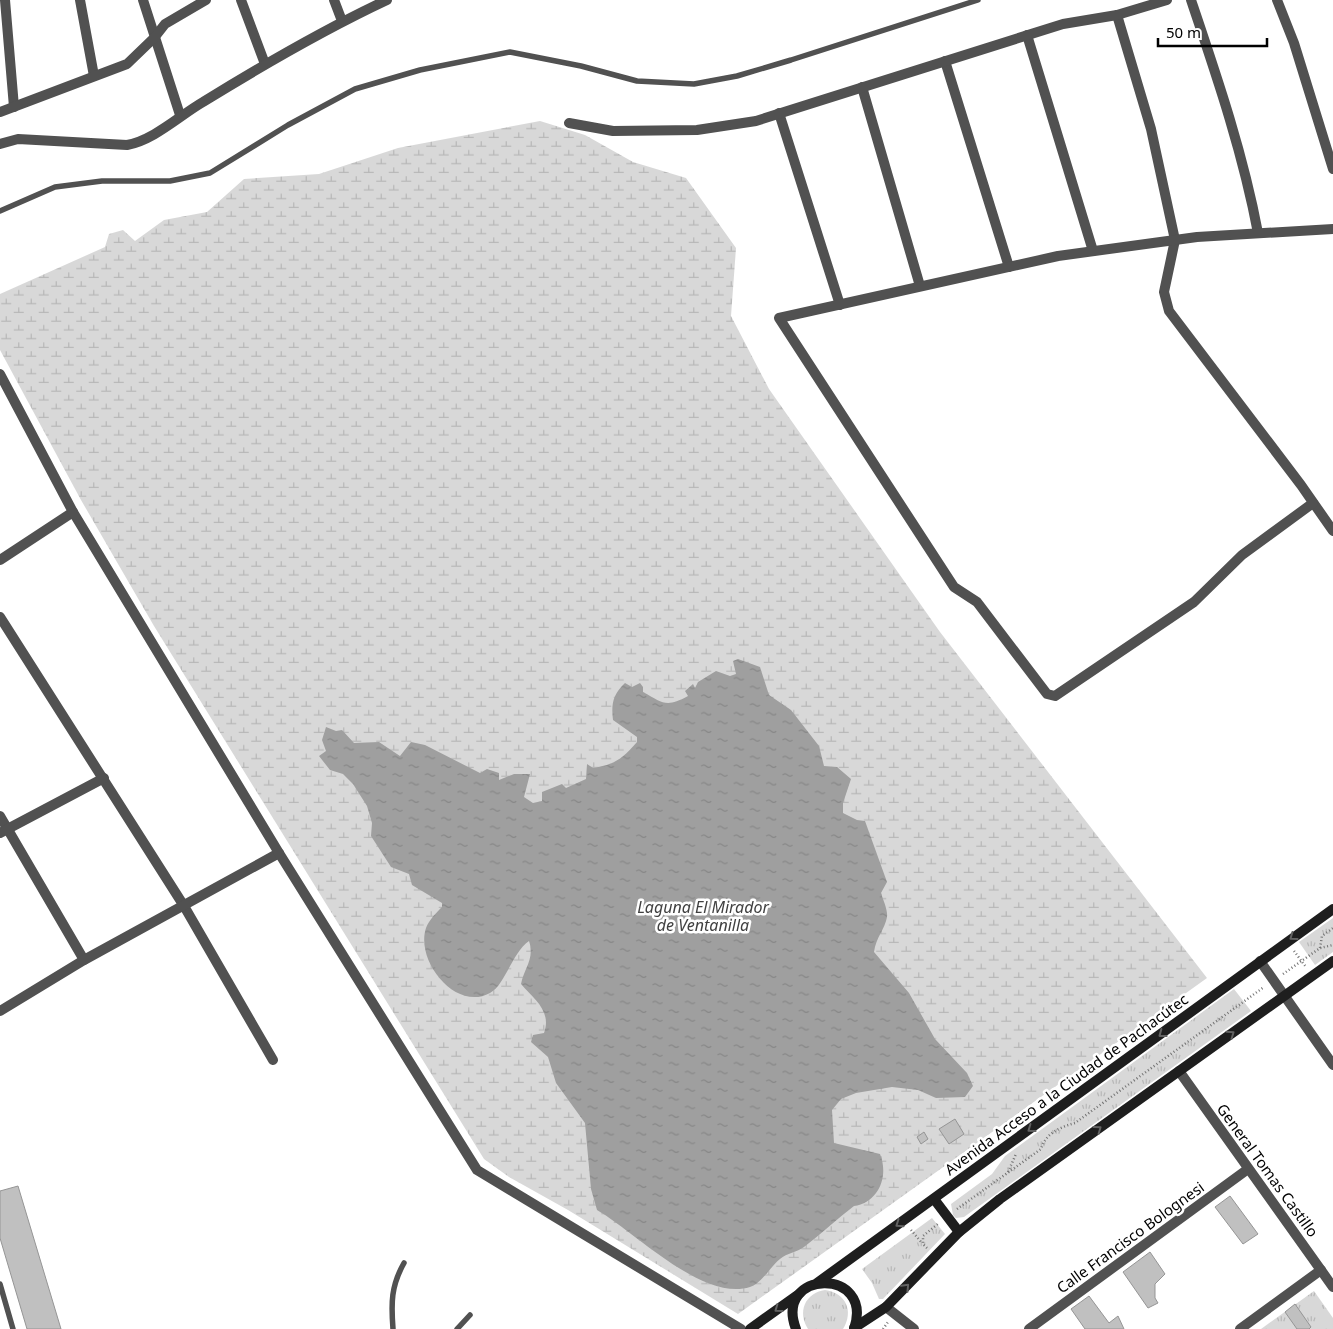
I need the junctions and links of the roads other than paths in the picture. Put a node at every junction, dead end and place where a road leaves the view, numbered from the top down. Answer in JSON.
{"nodes":[{"id":1,"x":6,"y":0,"type":"edge"},
{"id":2,"x":80,"y":0,"type":"edge"},
{"id":3,"x":143,"y":0,"type":"edge"},
{"id":4,"x":206,"y":0,"type":"edge"},
{"id":5,"x":241,"y":0,"type":"edge"},
{"id":6,"x":334,"y":0,"type":"edge"},
{"id":7,"x":387,"y":0,"type":"edge"},
{"id":8,"x":978,"y":0,"type":"edge"},
{"id":9,"x":1167,"y":0,"type":"edge"},
{"id":10,"x":1191,"y":0,"type":"edge"},
{"id":11,"x":1277,"y":0,"type":"edge"},
{"id":12,"x":1117,"y":15,"type":"junction"},
{"id":13,"x":342,"y":21,"type":"junction"},
{"id":14,"x":1027,"y":35,"type":"junction"},
{"id":15,"x":154,"y":38,"type":"junction"},
{"id":16,"x":946,"y":61,"type":"junction"},
{"id":17,"x":265,"y":64,"type":"junction"},
{"id":18,"x":94,"y":76,"type":"junction"},
{"id":19,"x":862,"y":87,"type":"junction"},
{"id":20,"x":14,"y":107,"type":"junction"},
{"id":21,"x":0,"y":112,"type":"edge"},
{"id":22,"x":779,"y":114,"type":"junction"},
{"id":23,"x":180,"y":115,"type":"junction"},
{"id":24,"x":568,"y":123,"type":"dead end"},
{"id":25,"x":0,"y":144,"type":"edge"},
{"id":26,"x":1333,"y":169,"type":"edge"},
{"id":27,"x":0,"y":211,"type":"edge"},
{"id":28,"x":1333,"y":229,"type":"edge"},
{"id":29,"x":1258,"y":234,"type":"junction"},
{"id":30,"x":1175,"y":240,"type":"junction"},
{"id":31,"x":1094,"y":251,"type":"junction"},
{"id":32,"x":1009,"y":267,"type":"junction"},
{"id":33,"x":920,"y":286,"type":"junction"},
{"id":34,"x":840,"y":304,"type":"junction"},
{"id":35,"x":0,"y":374,"type":"edge"},
{"id":36,"x":1313,"y":503,"type":"junction"},
{"id":37,"x":73,"y":512,"type":"junction"},
{"id":38,"x":1333,"y":531,"type":"edge"},
{"id":39,"x":0,"y":560,"type":"edge"},
{"id":40,"x":0,"y":617,"type":"edge"},
{"id":41,"x":104,"y":778,"type":"junction"},
{"id":42,"x":0,"y":816,"type":"edge"},
{"id":43,"x":4,"y":830,"type":"edge"},
{"id":44,"x":279,"y":853,"type":"junction"},
{"id":45,"x":184,"y":906,"type":"junction"},
{"id":46,"x":1333,"y":909,"type":"edge"},
{"id":47,"x":84,"y":960,"type":"junction"},
{"id":48,"x":1260,"y":961,"type":"junction"},
{"id":49,"x":1333,"y":961,"type":"edge"},
{"id":50,"x":1285,"y":996,"type":"junction"},
{"id":51,"x":0,"y":1011,"type":"edge"},
{"id":52,"x":273,"y":1060,"type":"dead end"},
{"id":53,"x":1333,"y":1065,"type":"edge"},
{"id":54,"x":1179,"y":1071,"type":"junction"},
{"id":55,"x":1248,"y":1169,"type":"junction"},
{"id":56,"x":934,"y":1199,"type":"junction"},
{"id":57,"x":959,"y":1232,"type":"junction"},
{"id":58,"x":404,"y":1262,"type":"dead end"},
{"id":59,"x":1321,"y":1270,"type":"junction"},
{"id":60,"x":817,"y":1283,"type":"junction"},
{"id":61,"x":0,"y":1284,"type":"edge"},
{"id":62,"x":806,"y":1288,"type":"junction"},
{"id":63,"x":1333,"y":1288,"type":"edge"},
{"id":64,"x":886,"y":1307,"type":"junction"},
{"id":65,"x":470,"y":1315,"type":"dead end"},
{"id":66,"x":13,"y":1329,"type":"edge"},
{"id":67,"x":393,"y":1329,"type":"edge"},
{"id":68,"x":457,"y":1329,"type":"edge"},
{"id":69,"x":740,"y":1329,"type":"edge"},
{"id":70,"x":750,"y":1329,"type":"edge"},
{"id":71,"x":796,"y":1329,"type":"edge"},
{"id":72,"x":854,"y":1329,"type":"edge"},
{"id":73,"x":914,"y":1329,"type":"edge"},
{"id":74,"x":1029,"y":1329,"type":"edge"},
{"id":75,"x":1240,"y":1329,"type":"edge"}],
"edges":[{"from":1,"to":20,"type":"street"},
{"from":2,"to":18,"type":"street"},
{"from":3,"to":15,"type":"street"},
{"from":4,"to":15,"type":"street"},
{"from":5,"to":17,"type":"street"},
{"from":6,"to":13,"type":"street"},
{"from":7,"to":13,"type":"street"},
{"from":8,"to":27,"type":"lane"},
{"from":9,"to":12,"type":"street"},
{"from":10,"to":29,"type":"street"},
{"from":11,"to":26,"type":"street"},
{"from":12,"to":14,"type":"street"},
{"from":12,"to":30,"type":"street"},
{"from":13,"to":17,"type":"street"},
{"from":14,"to":16,"type":"street"},
{"from":14,"to":31,"type":"street"},
{"from":15,"to":18,"type":"street"},
{"from":15,"to":23,"type":"street"},
{"from":16,"to":19,"type":"street"},
{"from":16,"to":32,"type":"street"},
{"from":17,"to":23,"type":"street"},
{"from":18,"to":20,"type":"street"},
{"from":19,"to":22,"type":"street"},
{"from":19,"to":33,"type":"street"},
{"from":20,"to":21,"type":"street"},
{"from":22,"to":24,"type":"street"},
{"from":22,"to":34,"type":"street"},
{"from":23,"to":25,"type":"street"},
{"from":28,"to":29,"type":"street"},
{"from":29,"to":30,"type":"street"},
{"from":30,"to":31,"type":"street"},
{"from":30,"to":36,"type":"street"},
{"from":31,"to":32,"type":"street"},
{"from":32,"to":33,"type":"street"},
{"from":33,"to":34,"type":"street"},
{"from":34,"to":36,"type":"street"},
{"from":35,"to":37,"type":"street"},
{"from":36,"to":38,"type":"street"},
{"from":37,"to":39,"type":"street"},
{"from":37,"to":44,"type":"street"},
{"from":40,"to":41,"type":"street"},
{"from":41,"to":43,"type":"street"},
{"from":41,"to":45,"type":"street"},
{"from":42,"to":43,"type":"street"},
{"from":43,"to":47,"type":"street"},
{"from":44,"to":45,"type":"street"},
{"from":44,"to":69,"type":"street"},
{"from":45,"to":47,"type":"street"},
{"from":45,"to":52,"type":"street"},
{"from":46,"to":48,"type":"main road","name":"Avenida Acceso a la Ciudad de Pachacútec","one_way":true},
{"from":47,"to":51,"type":"street"},
{"from":48,"to":50,"type":"street"},
{"from":48,"to":56,"type":"main road","name":"Avenida Acceso a la Ciudad de Pachacútec","one_way":true},
{"from":49,"to":50,"type":"main road"},
{"from":50,"to":53,"type":"street"},
{"from":54,"to":50,"type":"main road","one_way":true},
{"from":54,"to":55,"type":"street","name":"General Tomas Castillo"},
{"from":57,"to":54,"type":"main road","one_way":true},
{"from":55,"to":59,"type":"street","name":"General Tomas Castillo"},
{"from":55,"to":74,"type":"street","name":"Calle Francisco Bolognesi"},
{"from":56,"to":57,"type":"main road"},
{"from":56,"to":60,"type":"main road","name":"Avenida Acceso a la Ciudad de Pachacútec","one_way":true},
{"from":64,"to":57,"type":"main road","one_way":true},
{"from":58,"to":67,"type":"lane"},
{"from":59,"to":63,"type":"street","name":"General Tomas Castillo"},
{"from":59,"to":75,"type":"street"},
{"from":60,"to":62,"type":"main road","name":"Avenida Acceso a la Ciudad de Pachacútec"},
{"from":60,"to":72,"type":"main road"},
{"from":61,"to":66,"type":"lane"},
{"from":62,"to":70,"type":"main road","name":"Avenida Acceso a la Ciudad de Pachacútec","one_way":true},
{"from":62,"to":71,"type":"main road"},
{"from":64,"to":72,"type":"main road"},
{"from":64,"to":73,"type":"street"},
{"from":65,"to":68,"type":"lane"}]}
